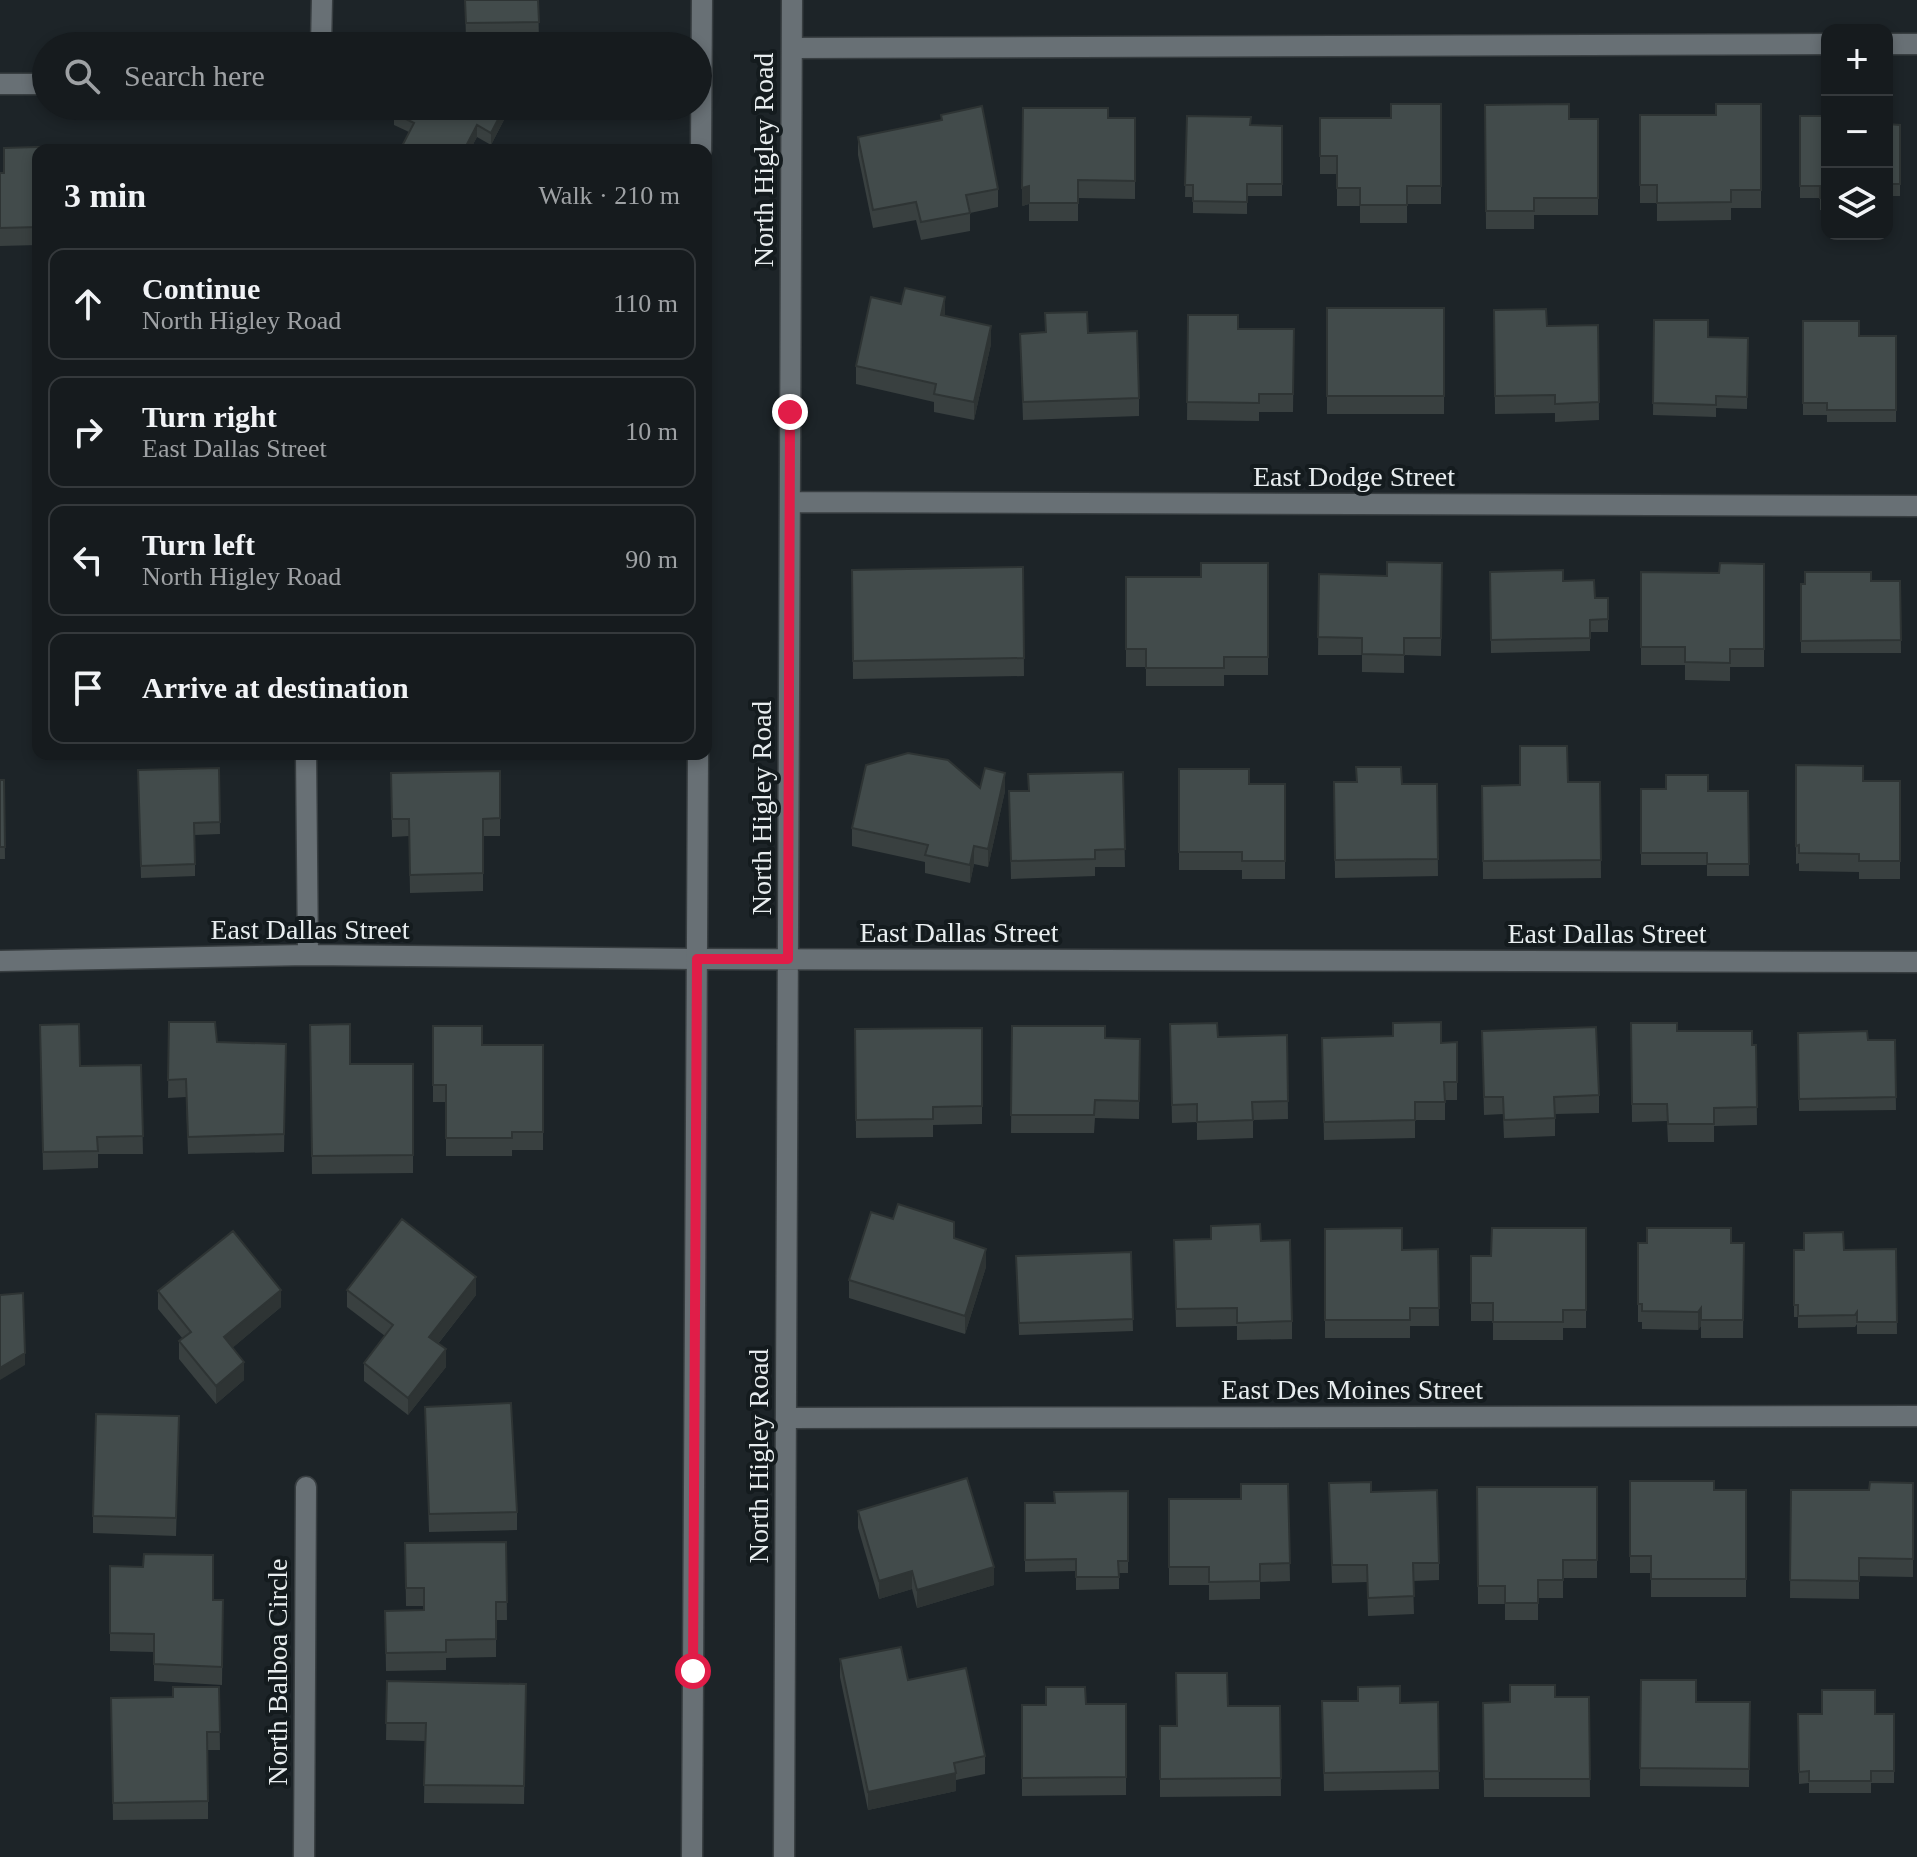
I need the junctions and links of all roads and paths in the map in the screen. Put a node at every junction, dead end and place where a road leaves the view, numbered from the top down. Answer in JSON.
{"nodes":[{"id":1,"x":322,"y":0,"type":"edge"},
{"id":2,"x":702,"y":0,"type":"edge"},
{"id":3,"x":792,"y":0,"type":"edge"},
{"id":4,"x":321,"y":32,"type":"edge"},
{"id":5,"x":702,"y":32,"type":"edge"},
{"id":6,"x":1821,"y":44,"type":"edge"},
{"id":7,"x":1893,"y":44,"type":"edge"},
{"id":8,"x":1917,"y":44,"type":"edge"},
{"id":9,"x":792,"y":48,"type":"junction"},
{"id":10,"x":0,"y":84,"type":"edge"},
{"id":11,"x":32,"y":84,"type":"edge"},
{"id":12,"x":701,"y":120,"type":"edge"},
{"id":13,"x":701,"y":144,"type":"edge"},
{"id":14,"x":790,"y":502,"type":"junction"},
{"id":15,"x":1917,"y":506,"type":"edge"},
{"id":16,"x":306,"y":760,"type":"edge"},
{"id":17,"x":698,"y":760,"type":"edge"},
{"id":18,"x":308,"y":955,"type":"junction"},
{"id":19,"x":697,"y":959,"type":"junction"},
{"id":20,"x":788,"y":959,"type":"junction"},
{"id":21,"x":0,"y":961,"type":"edge"},
{"id":22,"x":1917,"y":962,"type":"edge"},
{"id":23,"x":1917,"y":1416,"type":"edge"},
{"id":24,"x":786,"y":1418,"type":"junction"},
{"id":25,"x":306,"y":1487,"type":"dead end"},
{"id":26,"x":304,"y":1857,"type":"edge"},
{"id":27,"x":692,"y":1857,"type":"edge"},
{"id":28,"x":784,"y":1857,"type":"edge"}],
"edges":[{"from":1,"to":4,"type":"street"},
{"from":2,"to":5,"type":"street"},
{"from":3,"to":9,"type":"street","name":"North Higley Road"},
{"from":6,"to":9,"type":"street"},
{"from":7,"to":8,"type":"street"},
{"from":9,"to":14,"type":"street","name":"North Higley Road"},
{"from":10,"to":11,"type":"street"},
{"from":12,"to":13,"type":"street"},
{"from":14,"to":15,"type":"street","name":"East Dodge Street"},
{"from":14,"to":20,"type":"street","name":"North Higley Road"},
{"from":16,"to":18,"type":"street"},
{"from":17,"to":19,"type":"street"},
{"from":18,"to":19,"type":"street","name":"East Dallas Street"},
{"from":18,"to":21,"type":"street","name":"East Dallas Street"},
{"from":19,"to":20,"type":"street","name":"East Dallas Street"},
{"from":19,"to":27,"type":"street"},
{"from":20,"to":22,"type":"street","name":"East Dallas Street"},
{"from":20,"to":24,"type":"street","name":"North Higley Road"},
{"from":23,"to":24,"type":"street","name":"East Des Moines Street"},
{"from":24,"to":28,"type":"street","name":"North Higley Road"},
{"from":25,"to":26,"type":"street","name":"North Balboa Circle"}]}
